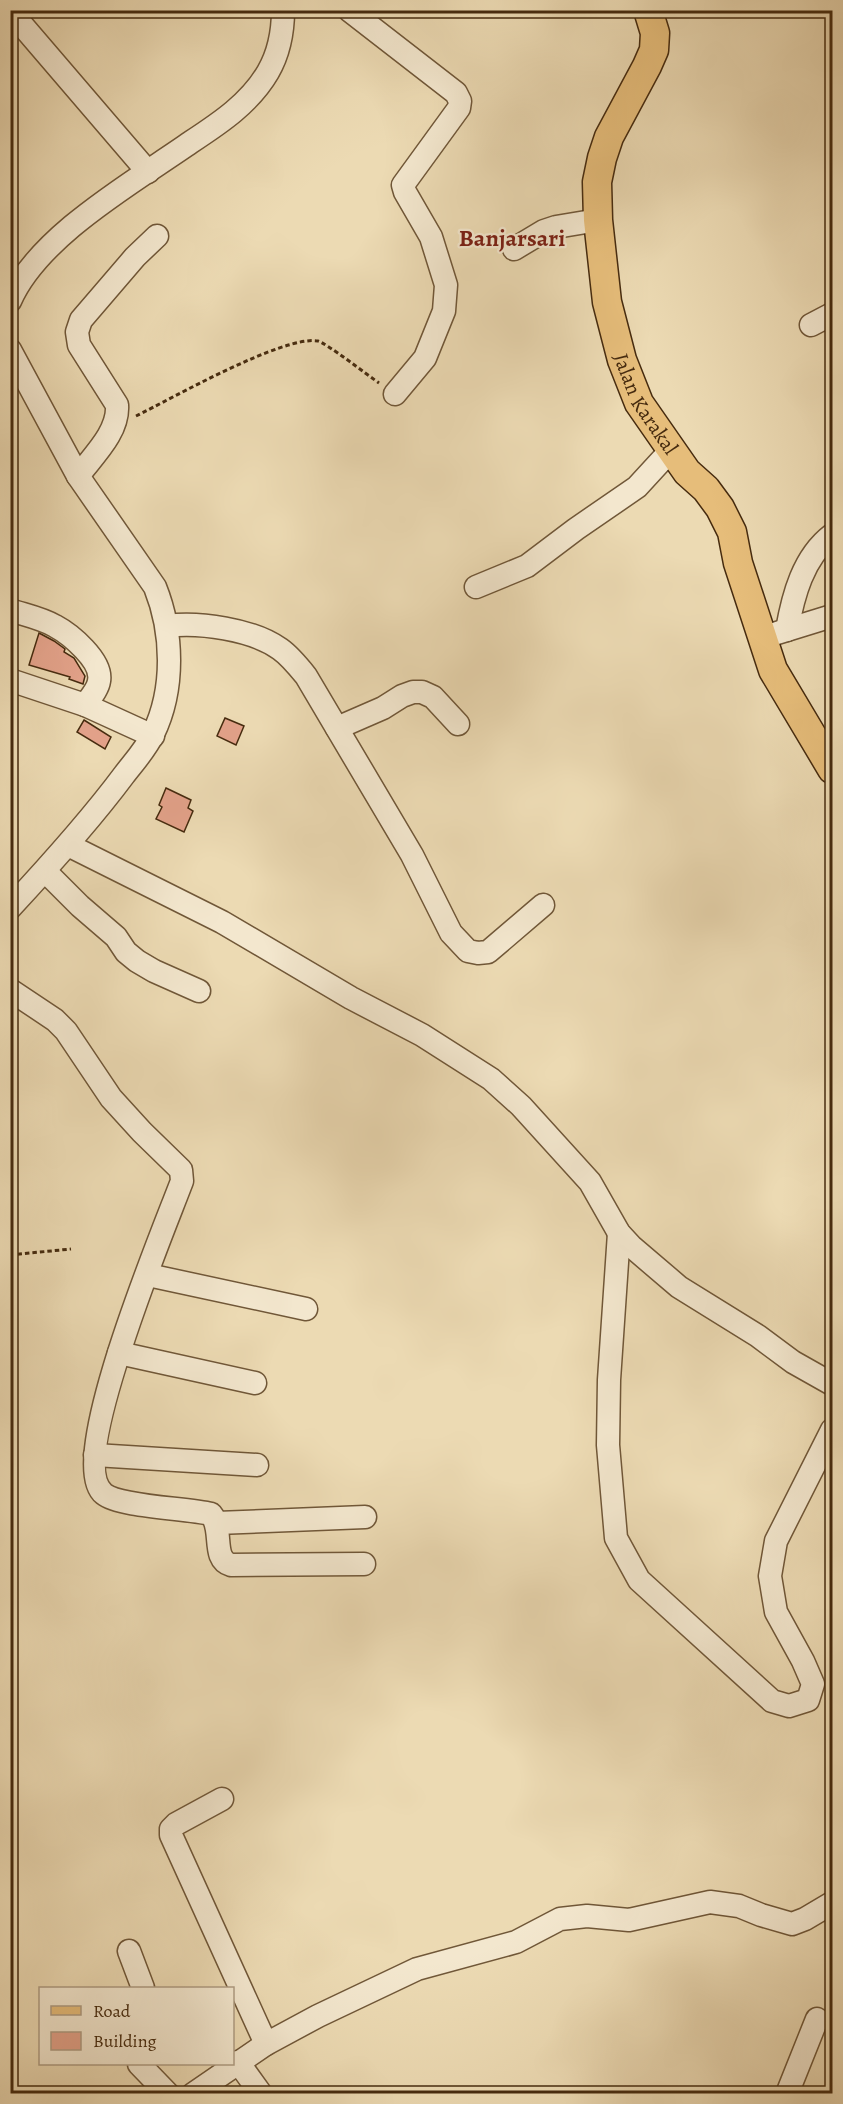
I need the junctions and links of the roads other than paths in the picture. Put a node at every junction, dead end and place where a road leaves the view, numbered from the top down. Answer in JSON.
{"nodes":[{"id":1,"x":283,"y":10,"type":"edge"},
{"id":2,"x":349,"y":10,"type":"edge"},
{"id":3,"x":648,"y":10,"type":"edge"},
{"id":4,"x":10,"y":11,"type":"edge"},
{"id":5,"x":148,"y":172,"type":"junction"},
{"id":6,"x":598,"y":220,"type":"junction"},
{"id":7,"x":157,"y":236,"type":"dead end"},
{"id":8,"x":514,"y":249,"type":"dead end"},
{"id":9,"x":10,"y":301,"type":"edge"},
{"id":10,"x":832,"y":314,"type":"edge"},
{"id":11,"x":811,"y":326,"type":"dead end"},
{"id":12,"x":10,"y":350,"type":"edge"},
{"id":13,"x":395,"y":394,"type":"road end"},
{"id":14,"x":671,"y":450,"type":"junction"},
{"id":15,"x":78,"y":476,"type":"junction"},
{"id":16,"x":832,"y":537,"type":"edge"},
{"id":17,"x":476,"y":587,"type":"dead end"},
{"id":18,"x":10,"y":610,"type":"edge"},
{"id":19,"x":832,"y":616,"type":"edge"},
{"id":20,"x":167,"y":626,"type":"junction"},
{"id":21,"x":774,"y":634,"type":"junction"},
{"id":22,"x":10,"y":680,"type":"edge"},
{"id":23,"x":86,"y":705,"type":"junction"},
{"id":24,"x":458,"y":724,"type":"dead end"},
{"id":25,"x":337,"y":728,"type":"junction"},
{"id":26,"x":153,"y":736,"type":"junction"},
{"id":27,"x":832,"y":769,"type":"edge"},
{"id":28,"x":68,"y":845,"type":"junction"},
{"id":29,"x":45,"y":871,"type":"junction"},
{"id":30,"x":543,"y":905,"type":"dead end"},
{"id":31,"x":10,"y":908,"type":"edge"},
{"id":32,"x":10,"y":990,"type":"edge"},
{"id":33,"x":199,"y":991,"type":"dead end"},
{"id":34,"x":619,"y":1233,"type":"junction"},
{"id":35,"x":148,"y":1275,"type":"junction"},
{"id":36,"x":306,"y":1309,"type":"dead end"},
{"id":37,"x":119,"y":1353,"type":"junction"},
{"id":38,"x":255,"y":1383,"type":"dead end"},
{"id":39,"x":832,"y":1384,"type":"edge"},
{"id":40,"x":832,"y":1430,"type":"edge"},
{"id":41,"x":95,"y":1455,"type":"junction"},
{"id":42,"x":257,"y":1465,"type":"dead end"},
{"id":43,"x":365,"y":1517,"type":"dead end"},
{"id":44,"x":217,"y":1523,"type":"junction"},
{"id":45,"x":364,"y":1564,"type":"dead end"},
{"id":46,"x":222,"y":1799,"type":"dead end"},
{"id":47,"x":832,"y":1903,"type":"edge"},
{"id":48,"x":129,"y":1951,"type":"dead end"},
{"id":49,"x":143,"y":1987,"type":"edge"},
{"id":50,"x":817,"y":2019,"type":"dead end"},
{"id":51,"x":266,"y":2044,"type":"junction"},
{"id":52,"x":238,"y":2062,"type":"junction"},
{"id":53,"x":140,"y":2065,"type":"edge"},
{"id":54,"x":234,"y":2065,"type":"edge"},
{"id":55,"x":234,"y":2065,"type":"edge"},
{"id":56,"x":168,"y":2094,"type":"edge"},
{"id":57,"x":193,"y":2094,"type":"edge"},
{"id":58,"x":261,"y":2094,"type":"edge"},
{"id":59,"x":787,"y":2094,"type":"edge"}],
"edges":[{"from":1,"to":5,"type":"street"},
{"from":2,"to":13,"type":"street"},
{"from":3,"to":6,"type":"main road","name":"Jalan Karakal"},
{"from":4,"to":5,"type":"street"},
{"from":5,"to":9,"type":"street"},
{"from":6,"to":8,"type":"street"},
{"from":6,"to":14,"type":"main road","name":"Jalan Karakal"},
{"from":7,"to":15,"type":"street"},
{"from":10,"to":11,"type":"street"},
{"from":12,"to":15,"type":"street"},
{"from":14,"to":17,"type":"street"},
{"from":14,"to":21,"type":"main road","name":"Jalan Karakal"},
{"from":15,"to":20,"type":"street"},
{"from":16,"to":21,"type":"street"},
{"from":18,"to":23,"type":"street"},
{"from":19,"to":21,"type":"street"},
{"from":20,"to":25,"type":"street"},
{"from":20,"to":26,"type":"street"},
{"from":21,"to":27,"type":"main road","name":"Jalan Karakal"},
{"from":22,"to":23,"type":"street"},
{"from":23,"to":26,"type":"street"},
{"from":24,"to":25,"type":"street"},
{"from":25,"to":30,"type":"street"},
{"from":26,"to":28,"type":"street"},
{"from":28,"to":29,"type":"street"},
{"from":28,"to":34,"type":"street"},
{"from":29,"to":31,"type":"street"},
{"from":29,"to":33,"type":"street"},
{"from":32,"to":35,"type":"street"},
{"from":34,"to":39,"type":"street"},
{"from":34,"to":40,"type":"street"},
{"from":35,"to":36,"type":"street"},
{"from":35,"to":37,"type":"street"},
{"from":37,"to":38,"type":"street"},
{"from":37,"to":41,"type":"street"},
{"from":41,"to":42,"type":"street"},
{"from":41,"to":44,"type":"street"},
{"from":43,"to":44,"type":"street"},
{"from":44,"to":45,"type":"street"},
{"from":46,"to":51,"type":"street"},
{"from":47,"to":51,"type":"street"},
{"from":48,"to":49,"type":"street"},
{"from":50,"to":59,"type":"street"},
{"from":51,"to":52,"type":"street"},
{"from":52,"to":55,"type":"street"},
{"from":52,"to":58,"type":"street"},
{"from":53,"to":56,"type":"street"},
{"from":54,"to":57,"type":"street"}]}
